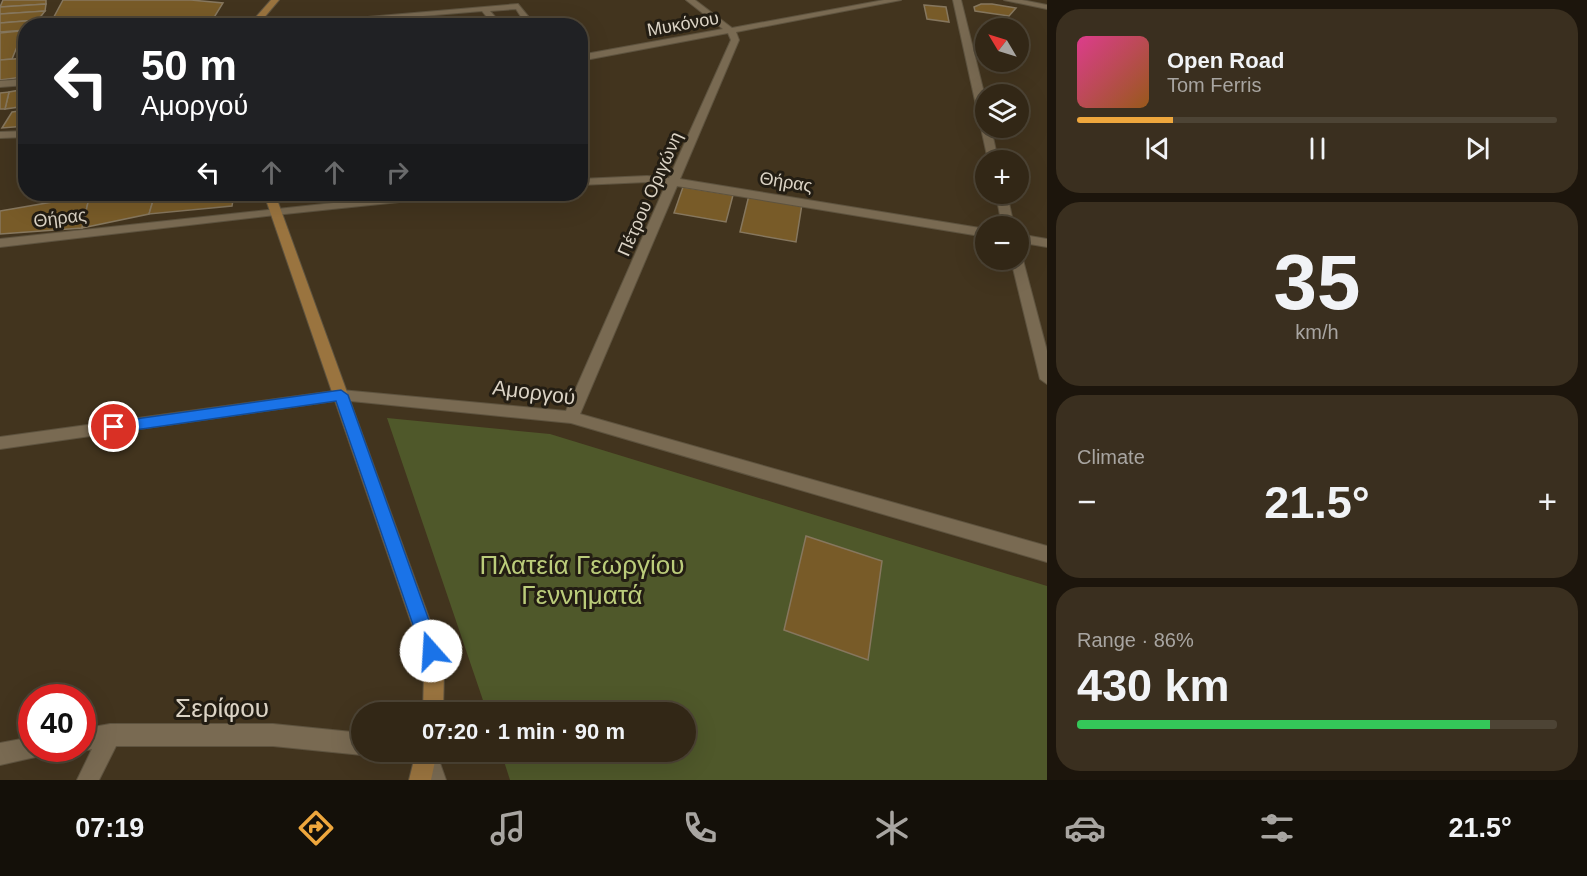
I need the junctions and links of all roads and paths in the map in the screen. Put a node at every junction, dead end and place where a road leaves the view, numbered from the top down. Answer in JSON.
{"nodes":[{"id":1,"x":275,"y":0,"type":"edge"},
{"id":2,"x":690,"y":0,"type":"edge"},
{"id":3,"x":897,"y":0,"type":"edge"},
{"id":4,"x":957,"y":0,"type":"edge"},
{"id":5,"x":1008,"y":0,"type":"edge"},
{"id":6,"x":1047,"y":7,"type":"edge"},
{"id":7,"x":484,"y":9,"type":"junction"},
{"id":8,"x":259,"y":18,"type":"edge"},
{"id":9,"x":369,"y":18,"type":"edge"},
{"id":10,"x":492,"y":18,"type":"edge"},
{"id":11,"x":526,"y":18,"type":"edge"},
{"id":12,"x":732,"y":32,"type":"junction"},
{"id":13,"x":588,"y":57,"type":"edge"},
{"id":14,"x":18,"y":82,"type":"edge"},
{"id":15,"x":0,"y":84,"type":"edge"},
{"id":16,"x":976,"y":84,"type":"edge"},
{"id":17,"x":18,"y":134,"type":"edge"},
{"id":18,"x":0,"y":135,"type":"edge"},
{"id":19,"x":588,"y":182,"type":"edge"},
{"id":20,"x":675,"y":182,"type":"junction"},
{"id":21,"x":271,"y":201,"type":"edge"},
{"id":22,"x":376,"y":201,"type":"edge"},
{"id":23,"x":275,"y":211,"type":"junction"},
{"id":24,"x":975,"y":231,"type":"edge"},
{"id":25,"x":1029,"y":240,"type":"edge"},
{"id":26,"x":0,"y":243,"type":"edge"},
{"id":27,"x":1047,"y":243,"type":"edge"},
{"id":28,"x":1020,"y":270,"type":"edge"},
{"id":29,"x":1047,"y":379,"type":"edge"},
{"id":30,"x":341,"y":395,"type":"junction"},
{"id":31,"x":571,"y":417,"type":"junction"},
{"id":32,"x":0,"y":443,"type":"edge"},
{"id":33,"x":1047,"y":554,"type":"edge"},
{"id":34,"x":433,"y":702,"type":"edge"},
{"id":35,"x":110,"y":735,"type":"junction"},
{"id":36,"x":96,"y":738,"type":"edge"},
{"id":37,"x":351,"y":743,"type":"edge"},
{"id":38,"x":18,"y":751,"type":"edge"},
{"id":39,"x":0,"y":754,"type":"edge"},
{"id":40,"x":421,"y":762,"type":"edge"},
{"id":41,"x":426,"y":762,"type":"edge"},
{"id":42,"x":88,"y":780,"type":"edge"},
{"id":43,"x":420,"y":780,"type":"edge"},
{"id":44,"x":435,"y":780,"type":"edge"}],
"edges":[{"from":1,"to":8,"type":"street"},
{"from":2,"to":12,"type":"street"},
{"from":3,"to":12,"type":"street","name":"Μυκόνου"},
{"from":4,"to":16,"type":"street"},
{"from":5,"to":6,"type":"street"},
{"from":7,"to":9,"type":"street"},
{"from":7,"to":10,"type":"street"},
{"from":7,"to":11,"type":"street"},
{"from":12,"to":13,"type":"street","name":"Μυκόνου"},
{"from":12,"to":20,"type":"street","name":"Πέτρου Οριγώνη"},
{"from":14,"to":15,"type":"street"},
{"from":17,"to":18,"type":"street"},
{"from":19,"to":20,"type":"street","name":"Θήρας"},
{"from":20,"to":24,"type":"street","name":"Θήρας"},
{"from":20,"to":31,"type":"street","name":"Πέτρου Οριγώνη"},
{"from":21,"to":23,"type":"street"},
{"from":22,"to":23,"type":"street","name":"Θήρας"},
{"from":23,"to":26,"type":"street","name":"Θήρας"},
{"from":23,"to":30,"type":"street"},
{"from":25,"to":27,"type":"street"},
{"from":28,"to":29,"type":"street"},
{"from":30,"to":31,"type":"street","name":"Αμοργού"},
{"from":30,"to":32,"type":"street","name":"Αμοργού"},
{"from":30,"to":34,"type":"street"},
{"from":31,"to":33,"type":"street","name":"Αμοργού"},
{"from":35,"to":36,"type":"street","name":"Σερίφου"},
{"from":35,"to":37,"type":"street","name":"Σερίφου"},
{"from":35,"to":42,"type":"street"},
{"from":38,"to":39,"type":"street"},
{"from":40,"to":43,"type":"street"},
{"from":41,"to":44,"type":"street"}]}
